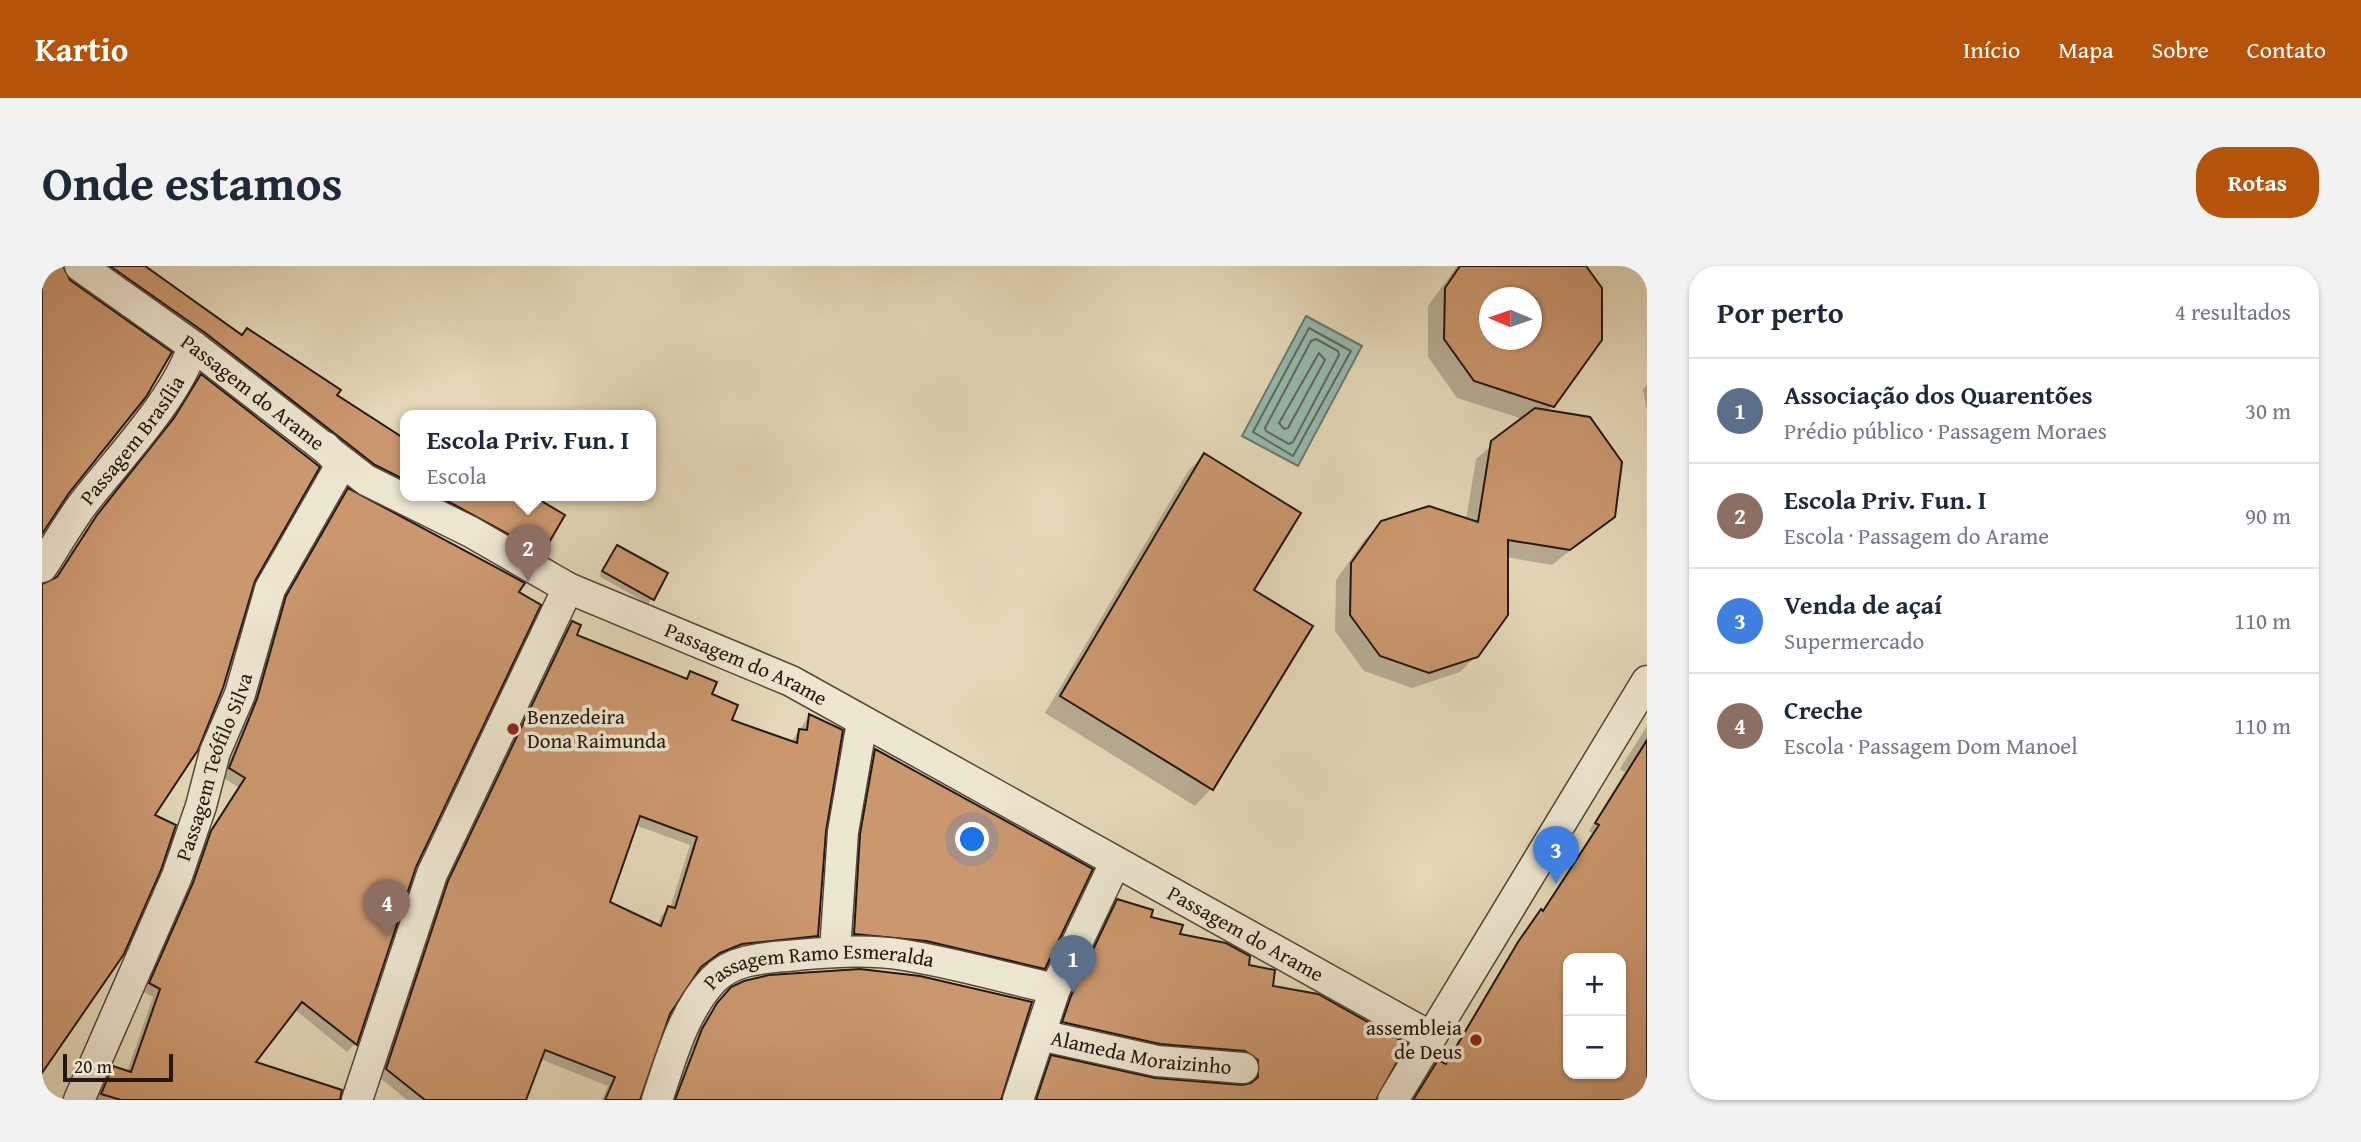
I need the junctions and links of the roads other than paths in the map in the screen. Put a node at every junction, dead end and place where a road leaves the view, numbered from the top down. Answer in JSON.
{"nodes":[{"id":1,"x":80,"y":266,"type":"edge"},
{"id":2,"x":193,"y":346,"type":"junction"},
{"id":3,"x":320,"y":442,"type":"junction"},
{"id":4,"x":400,"y":497,"type":"edge"},
{"id":5,"x":408,"y":501,"type":"edge"},
{"id":6,"x":42,"y":567,"type":"edge"},
{"id":7,"x":568,"y":588,"type":"junction"},
{"id":8,"x":1647,"y":681,"type":"edge"},
{"id":9,"x":862,"y":722,"type":"junction"},
{"id":10,"x":1115,"y":863,"type":"junction"},
{"id":11,"x":835,"y":951,"type":"junction"},
{"id":12,"x":1055,"y":989,"type":"junction"},
{"id":13,"x":1040,"y":1035,"type":"junction"},
{"id":14,"x":1431,"y":1037,"type":"junction"},
{"id":15,"x":1243,"y":1068,"type":"dead end"},
{"id":16,"x":79,"y":1100,"type":"edge"},
{"id":17,"x":357,"y":1100,"type":"edge"},
{"id":18,"x":657,"y":1100,"type":"edge"},
{"id":19,"x":1018,"y":1100,"type":"edge"},
{"id":20,"x":1393,"y":1100,"type":"edge"}],
"edges":[{"from":1,"to":2,"type":"street","name":"Passagem do Arame"},
{"from":2,"to":3,"type":"street","name":"Passagem do Arame"},
{"from":2,"to":6,"type":"street","name":"Passagem Brasília"},
{"from":3,"to":4,"type":"street","name":"Passagem do Arame"},
{"from":3,"to":16,"type":"street","name":"Passagem Teófilo Silva"},
{"from":5,"to":7,"type":"street","name":"Passagem do Arame"},
{"from":7,"to":9,"type":"street","name":"Passagem do Arame"},
{"from":7,"to":17,"type":"street"},
{"from":8,"to":14,"type":"street"},
{"from":9,"to":10,"type":"street","name":"Passagem do Arame"},
{"from":9,"to":11,"type":"street"},
{"from":10,"to":12,"type":"street"},
{"from":10,"to":14,"type":"street","name":"Passagem do Arame"},
{"from":11,"to":12,"type":"street","name":"Passagem Ramo Esmeralda"},
{"from":11,"to":18,"type":"street","name":"Passagem Ramo Esmeralda"},
{"from":12,"to":13,"type":"street"},
{"from":13,"to":15,"type":"street","name":"Alameda Moraizinho"},
{"from":13,"to":19,"type":"street"},
{"from":14,"to":20,"type":"street"}]}
